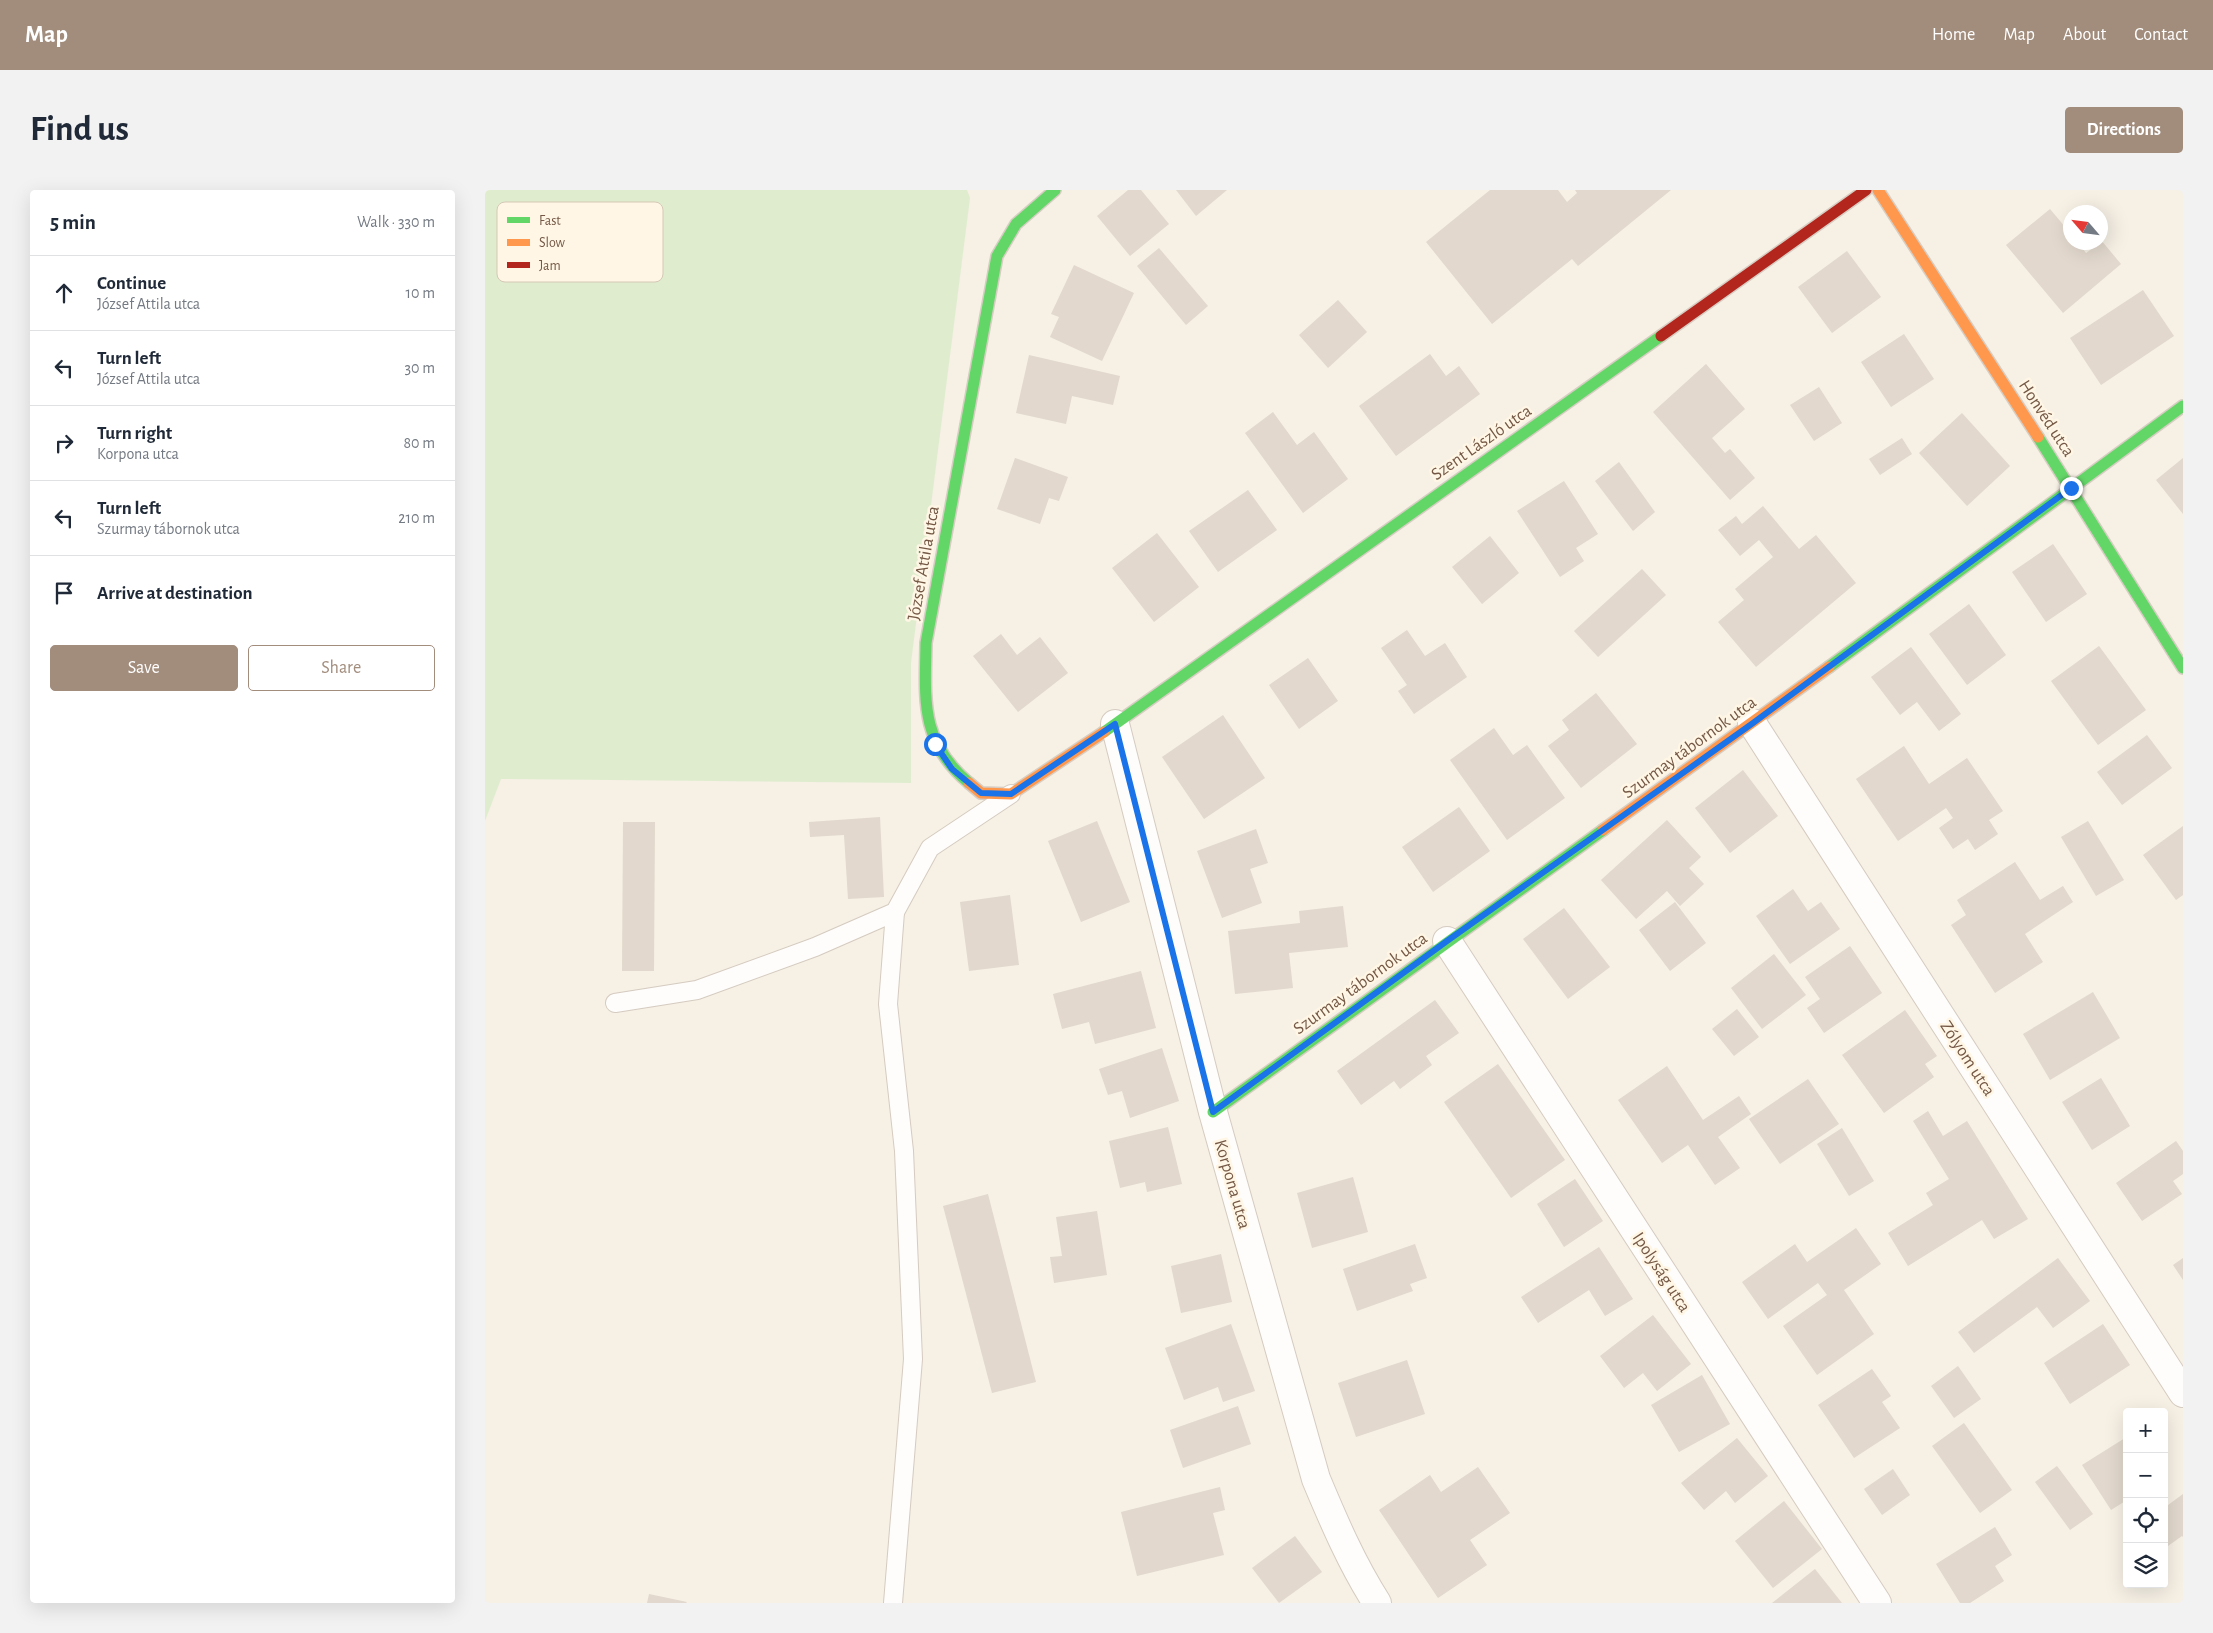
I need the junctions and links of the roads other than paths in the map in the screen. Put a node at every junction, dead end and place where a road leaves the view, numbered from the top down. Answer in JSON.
{"nodes":[{"id":1,"x":1055,"y":190,"type":"edge"},
{"id":2,"x":1866,"y":190,"type":"edge"},
{"id":3,"x":1878,"y":190,"type":"edge"},
{"id":4,"x":2183,"y":406,"type":"edge"},
{"id":5,"x":2071,"y":488,"type":"junction"},
{"id":6,"x":2183,"y":668,"type":"edge"},
{"id":7,"x":1753,"y":723,"type":"junction"},
{"id":8,"x":1115,"y":724,"type":"junction"},
{"id":9,"x":1011,"y":794,"type":"junction"},
{"id":10,"x":895,"y":912,"type":"junction"},
{"id":11,"x":1447,"y":941,"type":"junction"},
{"id":12,"x":615,"y":1003,"type":"dead end"},
{"id":13,"x":1213,"y":1112,"type":"junction"},
{"id":14,"x":2183,"y":1393,"type":"edge"},
{"id":15,"x":893,"y":1603,"type":"edge"},
{"id":16,"x":1377,"y":1603,"type":"edge"},
{"id":17,"x":1877,"y":1603,"type":"edge"}],
"edges":[{"from":1,"to":9,"type":"street","name":"József Attila utca"},
{"from":2,"to":8,"type":"street","name":"Szent László utca"},
{"from":3,"to":5,"type":"street","name":"Honvéd utca"},
{"from":4,"to":5,"type":"street","name":"Szurmay tábornok utca"},
{"from":5,"to":6,"type":"street","name":"Honvéd utca"},
{"from":5,"to":7,"type":"street","name":"Szurmay tábornok utca"},
{"from":7,"to":11,"type":"street","name":"Szurmay tábornok utca"},
{"from":7,"to":14,"type":"street","name":"Zólyom utca"},
{"from":8,"to":9,"type":"street"},
{"from":8,"to":13,"type":"street","name":"Korpona utca"},
{"from":9,"to":10,"type":"lane"},
{"from":10,"to":12,"type":"lane"},
{"from":10,"to":15,"type":"lane"},
{"from":11,"to":13,"type":"street","name":"Szurmay tábornok utca"},
{"from":11,"to":17,"type":"street","name":"Ipolyság utca"},
{"from":13,"to":16,"type":"street","name":"Korpona utca"}]}
